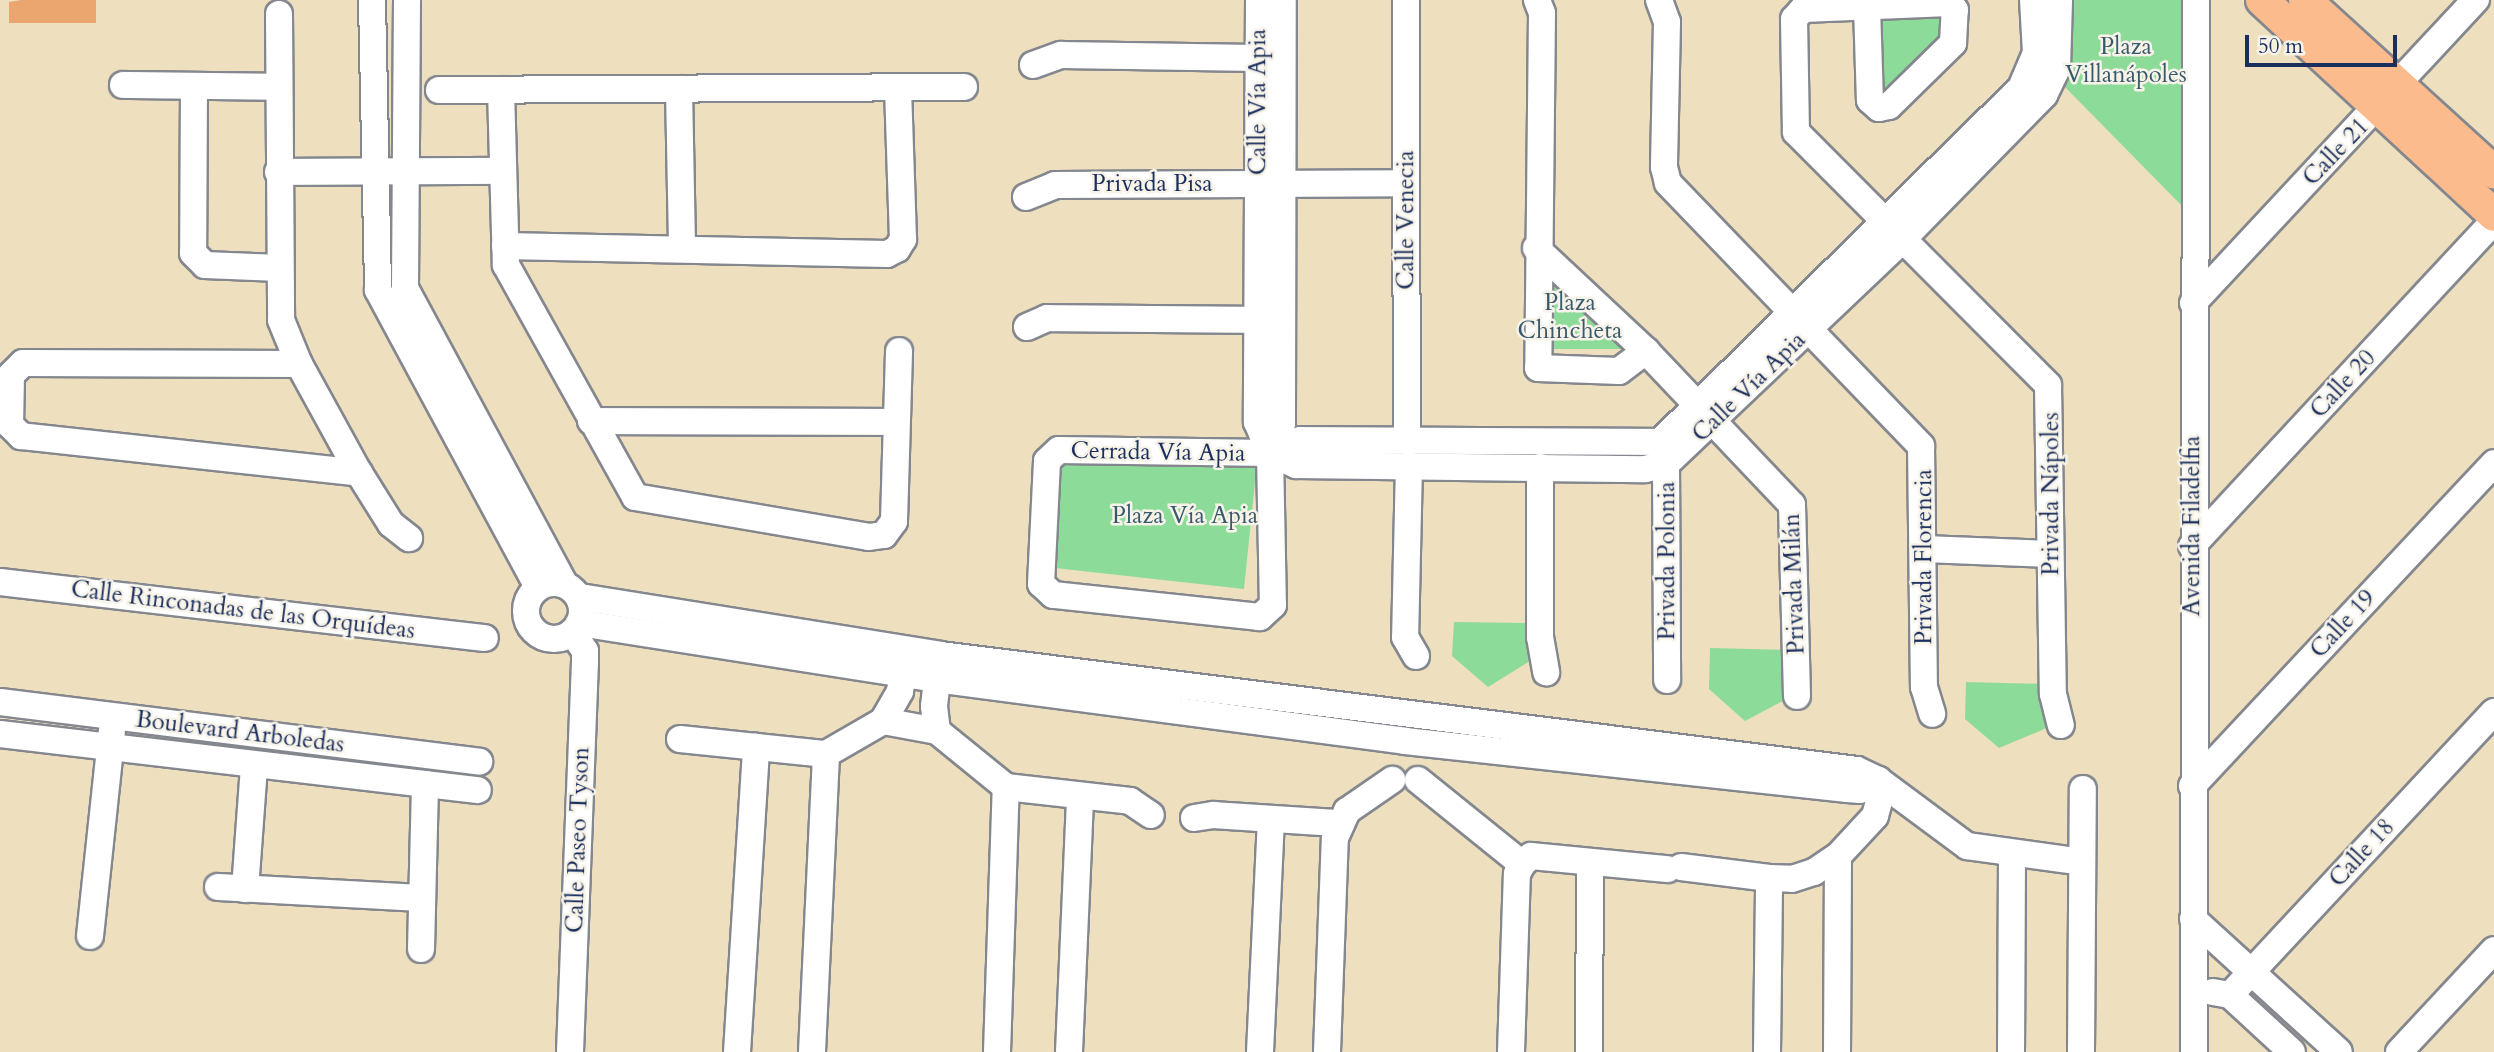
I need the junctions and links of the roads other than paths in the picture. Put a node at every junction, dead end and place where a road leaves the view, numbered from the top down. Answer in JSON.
{"nodes":[{"id":1,"x":372,"y":0,"type":"edge"},
{"id":2,"x":407,"y":0,"type":"edge"},
{"id":3,"x":1259,"y":0,"type":"edge"},
{"id":4,"x":1283,"y":0,"type":"edge"},
{"id":5,"x":1406,"y":0,"type":"edge"},
{"id":6,"x":1537,"y":0,"type":"edge"},
{"id":7,"x":1659,"y":0,"type":"edge"},
{"id":8,"x":2034,"y":0,"type":"edge"},
{"id":9,"x":2059,"y":0,"type":"edge"},
{"id":10,"x":2196,"y":0,"type":"edge"},
{"id":11,"x":2262,"y":0,"type":"edge"},
{"id":12,"x":2305,"y":0,"type":"edge"},
{"id":13,"x":2476,"y":0,"type":"edge"},
{"id":14,"x":1867,"y":7,"type":"junction"},
{"id":15,"x":279,"y":14,"type":"dead end"},
{"id":16,"x":1258,"y":58,"type":"junction"},
{"id":17,"x":1033,"y":65,"type":"dead end"},
{"id":18,"x":2400,"y":84,"type":"junction"},
{"id":19,"x":123,"y":85,"type":"dead end"},
{"id":20,"x":194,"y":86,"type":"junction"},
{"id":21,"x":279,"y":87,"type":"junction"},
{"id":22,"x":898,"y":87,"type":"junction"},
{"id":23,"x":964,"y":87,"type":"dead end"},
{"id":24,"x":679,"y":89,"type":"junction"},
{"id":25,"x":439,"y":90,"type":"dead end"},
{"id":26,"x":501,"y":90,"type":"junction"},
{"id":27,"x":2378,"y":108,"type":"junction"},
{"id":28,"x":502,"y":171,"type":"junction"},
{"id":29,"x":278,"y":172,"type":"junction"},
{"id":30,"x":377,"y":172,"type":"junction"},
{"id":31,"x":405,"y":172,"type":"junction"},
{"id":32,"x":2494,"y":172,"type":"edge"},
{"id":33,"x":1406,"y":183,"type":"junction"},
{"id":34,"x":1270,"y":184,"type":"junction"},
{"id":35,"x":1026,"y":197,"type":"dead end"},
{"id":36,"x":2494,"y":215,"type":"edge"},
{"id":37,"x":2494,"y":221,"type":"edge"},
{"id":38,"x":1895,"y":230,"type":"junction"},
{"id":39,"x":505,"y":246,"type":"junction"},
{"id":40,"x":681,"y":246,"type":"junction"},
{"id":41,"x":1536,"y":248,"type":"junction"},
{"id":42,"x":279,"y":268,"type":"junction"},
{"id":43,"x":2193,"y":303,"type":"junction"},
{"id":44,"x":1257,"y":320,"type":"junction"},
{"id":45,"x":1800,"y":322,"type":"junction"},
{"id":46,"x":1027,"y":327,"type":"dead end"},
{"id":47,"x":900,"y":351,"type":"dead end"},
{"id":48,"x":1646,"y":351,"type":"junction"},
{"id":49,"x":299,"y":364,"type":"junction"},
{"id":50,"x":1706,"y":413,"type":"junction"},
{"id":51,"x":591,"y":421,"type":"junction"},
{"id":52,"x":895,"y":422,"type":"junction"},
{"id":53,"x":1269,"y":453,"type":"junction"},
{"id":54,"x":1408,"y":453,"type":"junction"},
{"id":55,"x":1663,"y":453,"type":"junction"},
{"id":56,"x":2494,"y":463,"type":"edge"},
{"id":57,"x":1540,"y":467,"type":"junction"},
{"id":58,"x":359,"y":473,"type":"junction"},
{"id":59,"x":410,"y":538,"type":"dead end"},
{"id":60,"x":2192,"y":546,"type":"junction"},
{"id":61,"x":1925,"y":549,"type":"junction"},
{"id":62,"x":2050,"y":554,"type":"junction"},
{"id":63,"x":0,"y":582,"type":"edge"},
{"id":64,"x":538,"y":587,"type":"junction"},
{"id":65,"x":574,"y":609,"type":"junction"},
{"id":66,"x":485,"y":638,"type":"dead end"},
{"id":67,"x":1416,"y":656,"type":"dead end"},
{"id":68,"x":905,"y":662,"type":"junction"},
{"id":69,"x":938,"y":667,"type":"junction"},
{"id":70,"x":1546,"y":672,"type":"dead end"},
{"id":71,"x":1668,"y":680,"type":"dead end"},
{"id":72,"x":1797,"y":696,"type":"dead end"},
{"id":73,"x":0,"y":702,"type":"edge"},
{"id":74,"x":2494,"y":712,"type":"edge"},
{"id":75,"x":1932,"y":714,"type":"dead end"},
{"id":76,"x":114,"y":716,"type":"junction"},
{"id":77,"x":883,"y":721,"type":"junction"},
{"id":78,"x":2061,"y":725,"type":"dead end"},
{"id":79,"x":937,"y":731,"type":"junction"},
{"id":80,"x":0,"y":734,"type":"edge"},
{"id":81,"x":1406,"y":737,"type":"junction"},
{"id":82,"x":680,"y":739,"type":"dead end"},
{"id":83,"x":110,"y":747,"type":"junction"},
{"id":84,"x":756,"y":747,"type":"junction"},
{"id":85,"x":825,"y":754,"type":"junction"},
{"id":86,"x":479,"y":762,"type":"dead end"},
{"id":87,"x":254,"y":765,"type":"junction"},
{"id":88,"x":1392,"y":780,"type":"junction"},
{"id":89,"x":1418,"y":780,"type":"junction"},
{"id":90,"x":1878,"y":780,"type":"junction"},
{"id":91,"x":425,"y":784,"type":"junction"},
{"id":92,"x":2192,"y":786,"type":"junction"},
{"id":93,"x":1006,"y":787,"type":"junction"},
{"id":94,"x":2083,"y":789,"type":"dead end"},
{"id":95,"x":478,"y":790,"type":"dead end"},
{"id":96,"x":1080,"y":796,"type":"junction"},
{"id":97,"x":1151,"y":816,"type":"dead end"},
{"id":98,"x":1194,"y":818,"type":"dead end"},
{"id":99,"x":1271,"y":820,"type":"junction"},
{"id":100,"x":1339,"y":823,"type":"junction"},
{"id":101,"x":2012,"y":854,"type":"junction"},
{"id":102,"x":1838,"y":856,"type":"junction"},
{"id":103,"x":1590,"y":862,"type":"junction"},
{"id":104,"x":2082,"y":862,"type":"junction"},
{"id":105,"x":1522,"y":864,"type":"junction"},
{"id":106,"x":1769,"y":878,"type":"junction"},
{"id":107,"x":218,"y":887,"type":"dead end"},
{"id":108,"x":245,"y":889,"type":"junction"},
{"id":109,"x":422,"y":898,"type":"junction"},
{"id":110,"x":2193,"y":919,"type":"junction"},
{"id":111,"x":90,"y":936,"type":"dead end"},
{"id":112,"x":421,"y":948,"type":"dead end"},
{"id":113,"x":2494,"y":950,"type":"edge"},
{"id":114,"x":2252,"y":972,"type":"junction"},
{"id":115,"x":2194,"y":993,"type":"junction"},
{"id":116,"x":2230,"y":995,"type":"junction"},
{"id":117,"x":570,"y":1052,"type":"edge"},
{"id":118,"x":737,"y":1052,"type":"edge"},
{"id":119,"x":812,"y":1052,"type":"edge"},
{"id":120,"x":997,"y":1052,"type":"edge"},
{"id":121,"x":1069,"y":1052,"type":"edge"},
{"id":122,"x":1260,"y":1052,"type":"edge"},
{"id":123,"x":1327,"y":1052,"type":"edge"},
{"id":124,"x":1511,"y":1052,"type":"edge"},
{"id":125,"x":1589,"y":1052,"type":"edge"},
{"id":126,"x":1767,"y":1052,"type":"edge"},
{"id":127,"x":1837,"y":1052,"type":"edge"},
{"id":128,"x":2011,"y":1052,"type":"edge"},
{"id":129,"x":2081,"y":1052,"type":"edge"},
{"id":130,"x":2194,"y":1052,"type":"edge"},
{"id":131,"x":2292,"y":1052,"type":"edge"},
{"id":132,"x":2339,"y":1052,"type":"edge"},
{"id":133,"x":2399,"y":1052,"type":"edge"}],
"edges":[{"from":1,"to":30,"type":"street"},
{"from":2,"to":31,"type":"street","name":"Calle Paseo Tyson"},
{"from":3,"to":16,"type":"street","name":"Calle Vía Apia"},
{"from":4,"to":34,"type":"street","name":"Calle Vía Apia"},
{"from":5,"to":33,"type":"street","name":"Calle Venecia"},
{"from":6,"to":41,"type":"street"},
{"from":7,"to":45,"type":"street","name":"Privada Florencia"},
{"from":8,"to":38,"type":"street","name":"Calle Vía Apia"},
{"from":9,"to":38,"type":"street","name":"Calle Vía Apia"},
{"from":10,"to":43,"type":"street","name":"Avenida Filadelfia"},
{"from":11,"to":27,"type":"main road"},
{"from":12,"to":18,"type":"main road"},
{"from":13,"to":18,"type":"street","name":"Calle 21"},
{"from":14,"to":14,"type":"street"},
{"from":14,"to":38,"type":"street","name":"Privada Nápoles"},
{"from":15,"to":21,"type":"street"},
{"from":16,"to":17,"type":"street"},
{"from":16,"to":34,"type":"street","name":"Calle Vía Apia"},
{"from":18,"to":27,"type":"street","name":"Calle 21"},
{"from":18,"to":32,"type":"main road"},
{"from":19,"to":20,"type":"street"},
{"from":20,"to":21,"type":"street"},
{"from":20,"to":42,"type":"street"},
{"from":21,"to":29,"type":"street"},
{"from":22,"to":23,"type":"street"},
{"from":22,"to":24,"type":"street"},
{"from":22,"to":40,"type":"street"},
{"from":24,"to":26,"type":"street"},
{"from":24,"to":40,"type":"street"},
{"from":25,"to":26,"type":"street"},
{"from":26,"to":28,"type":"street"},
{"from":27,"to":36,"type":"main road"},
{"from":27,"to":43,"type":"street","name":"Calle 21"},
{"from":28,"to":31,"type":"street"},
{"from":28,"to":39,"type":"street"},
{"from":29,"to":30,"type":"street"},
{"from":29,"to":42,"type":"street"},
{"from":30,"to":31,"type":"street"},
{"from":30,"to":64,"type":"street"},
{"from":31,"to":65,"type":"street","name":"Calle Paseo Tyson"},
{"from":33,"to":34,"type":"street","name":"Privada Pisa"},
{"from":33,"to":54,"type":"street","name":"Calle Venecia"},
{"from":34,"to":35,"type":"street","name":"Privada Pisa"},
{"from":34,"to":44,"type":"street","name":"Calle Vía Apia"},
{"from":34,"to":53,"type":"street","name":"Calle Vía Apia"},
{"from":37,"to":60,"type":"street","name":"Calle 20"},
{"from":38,"to":45,"type":"street","name":"Calle Vía Apia"},
{"from":38,"to":62,"type":"street","name":"Privada Nápoles"},
{"from":39,"to":40,"type":"street"},
{"from":39,"to":51,"type":"street"},
{"from":41,"to":48,"type":"street","name":"Privada Milán"},
{"from":41,"to":48,"type":"street"},
{"from":42,"to":49,"type":"street"},
{"from":43,"to":60,"type":"street","name":"Avenida Filadelfia"},
{"from":44,"to":46,"type":"street"},
{"from":44,"to":53,"type":"street","name":"Calle Vía Apia"},
{"from":45,"to":50,"type":"street","name":"Calle Vía Apia"},
{"from":45,"to":61,"type":"street","name":"Privada Florencia"},
{"from":47,"to":52,"type":"street"},
{"from":48,"to":50,"type":"street","name":"Privada Milán"},
{"from":49,"to":58,"type":"street"},
{"from":49,"to":58,"type":"street"},
{"from":50,"to":55,"type":"street","name":"Calle Vía Apia"},
{"from":50,"to":72,"type":"street","name":"Privada Milán"},
{"from":51,"to":52,"type":"street"},
{"from":51,"to":52,"type":"street"},
{"from":53,"to":53,"type":"street","name":"Cerrada Vía Apia"},
{"from":53,"to":54,"type":"street","name":"Calle Vía Apia"},
{"from":54,"to":55,"type":"street","name":"Calle Vía Apia"},
{"from":54,"to":57,"type":"street","name":"Calle Vía Apia"},
{"from":54,"to":67,"type":"street","name":"Calle Venecia"},
{"from":55,"to":57,"type":"street","name":"Calle Vía Apia"},
{"from":55,"to":71,"type":"street","name":"Privada Polonia"},
{"from":56,"to":92,"type":"street","name":"Calle 19"},
{"from":57,"to":70,"type":"street"},
{"from":58,"to":59,"type":"street"},
{"from":60,"to":92,"type":"street","name":"Avenida Filadelfia"},
{"from":61,"to":62,"type":"street"},
{"from":61,"to":75,"type":"street","name":"Privada Florencia"},
{"from":62,"to":78,"type":"street","name":"Privada Nápoles"},
{"from":63,"to":66,"type":"street","name":"Calle Rinconadas de las Orquídeas"},
{"from":64,"to":65,"type":"street"},
{"from":64,"to":65,"type":"street"},
{"from":65,"to":68,"type":"street"},
{"from":65,"to":117,"type":"street","name":"Calle Paseo Tyson"},
{"from":68,"to":69,"type":"street"},
{"from":68,"to":77,"type":"street"},
{"from":69,"to":79,"type":"street"},
{"from":69,"to":81,"type":"street"},
{"from":73,"to":76,"type":"street","name":"Boulevard Arboledas"},
{"from":74,"to":114,"type":"street","name":"Calle 18"},
{"from":76,"to":83,"type":"street"},
{"from":76,"to":86,"type":"street","name":"Boulevard Arboledas"},
{"from":77,"to":79,"type":"street"},
{"from":77,"to":85,"type":"street"},
{"from":79,"to":93,"type":"street"},
{"from":80,"to":83,"type":"street","name":"Boulevard Arboledas"},
{"from":81,"to":88,"type":"street"},
{"from":81,"to":89,"type":"street"},
{"from":81,"to":90,"type":"street"},
{"from":82,"to":84,"type":"street"},
{"from":83,"to":87,"type":"street","name":"Boulevard Arboledas"},
{"from":83,"to":111,"type":"street"},
{"from":84,"to":85,"type":"street"},
{"from":84,"to":118,"type":"street"},
{"from":85,"to":119,"type":"street"},
{"from":87,"to":91,"type":"street","name":"Boulevard Arboledas"},
{"from":87,"to":108,"type":"street"},
{"from":88,"to":89,"type":"street"},
{"from":88,"to":100,"type":"street"},
{"from":89,"to":105,"type":"street"},
{"from":90,"to":101,"type":"street"},
{"from":90,"to":102,"type":"street"},
{"from":91,"to":95,"type":"street","name":"Boulevard Arboledas"},
{"from":91,"to":109,"type":"street"},
{"from":92,"to":110,"type":"street","name":"Avenida Filadelfia"},
{"from":93,"to":96,"type":"street"},
{"from":93,"to":120,"type":"street"},
{"from":94,"to":104,"type":"street"},
{"from":96,"to":97,"type":"street"},
{"from":96,"to":121,"type":"street"},
{"from":98,"to":99,"type":"street"},
{"from":99,"to":100,"type":"street"},
{"from":99,"to":122,"type":"street"},
{"from":100,"to":123,"type":"street"},
{"from":101,"to":104,"type":"street"},
{"from":101,"to":128,"type":"street"},
{"from":102,"to":106,"type":"street"},
{"from":102,"to":127,"type":"street"},
{"from":103,"to":105,"type":"street"},
{"from":103,"to":106,"type":"street"},
{"from":103,"to":125,"type":"street"},
{"from":104,"to":129,"type":"street"},
{"from":105,"to":124,"type":"street"},
{"from":106,"to":126,"type":"street"},
{"from":107,"to":108,"type":"street"},
{"from":108,"to":109,"type":"street"},
{"from":109,"to":112,"type":"street"},
{"from":110,"to":114,"type":"street"},
{"from":110,"to":115,"type":"street","name":"Avenida Filadelfia"},
{"from":113,"to":133,"type":"street"},
{"from":114,"to":116,"type":"street","name":"Calle 18"},
{"from":114,"to":132,"type":"street"},
{"from":115,"to":116,"type":"street"},
{"from":115,"to":130,"type":"street","name":"Avenida Filadelfia"},
{"from":116,"to":131,"type":"street"}]}
